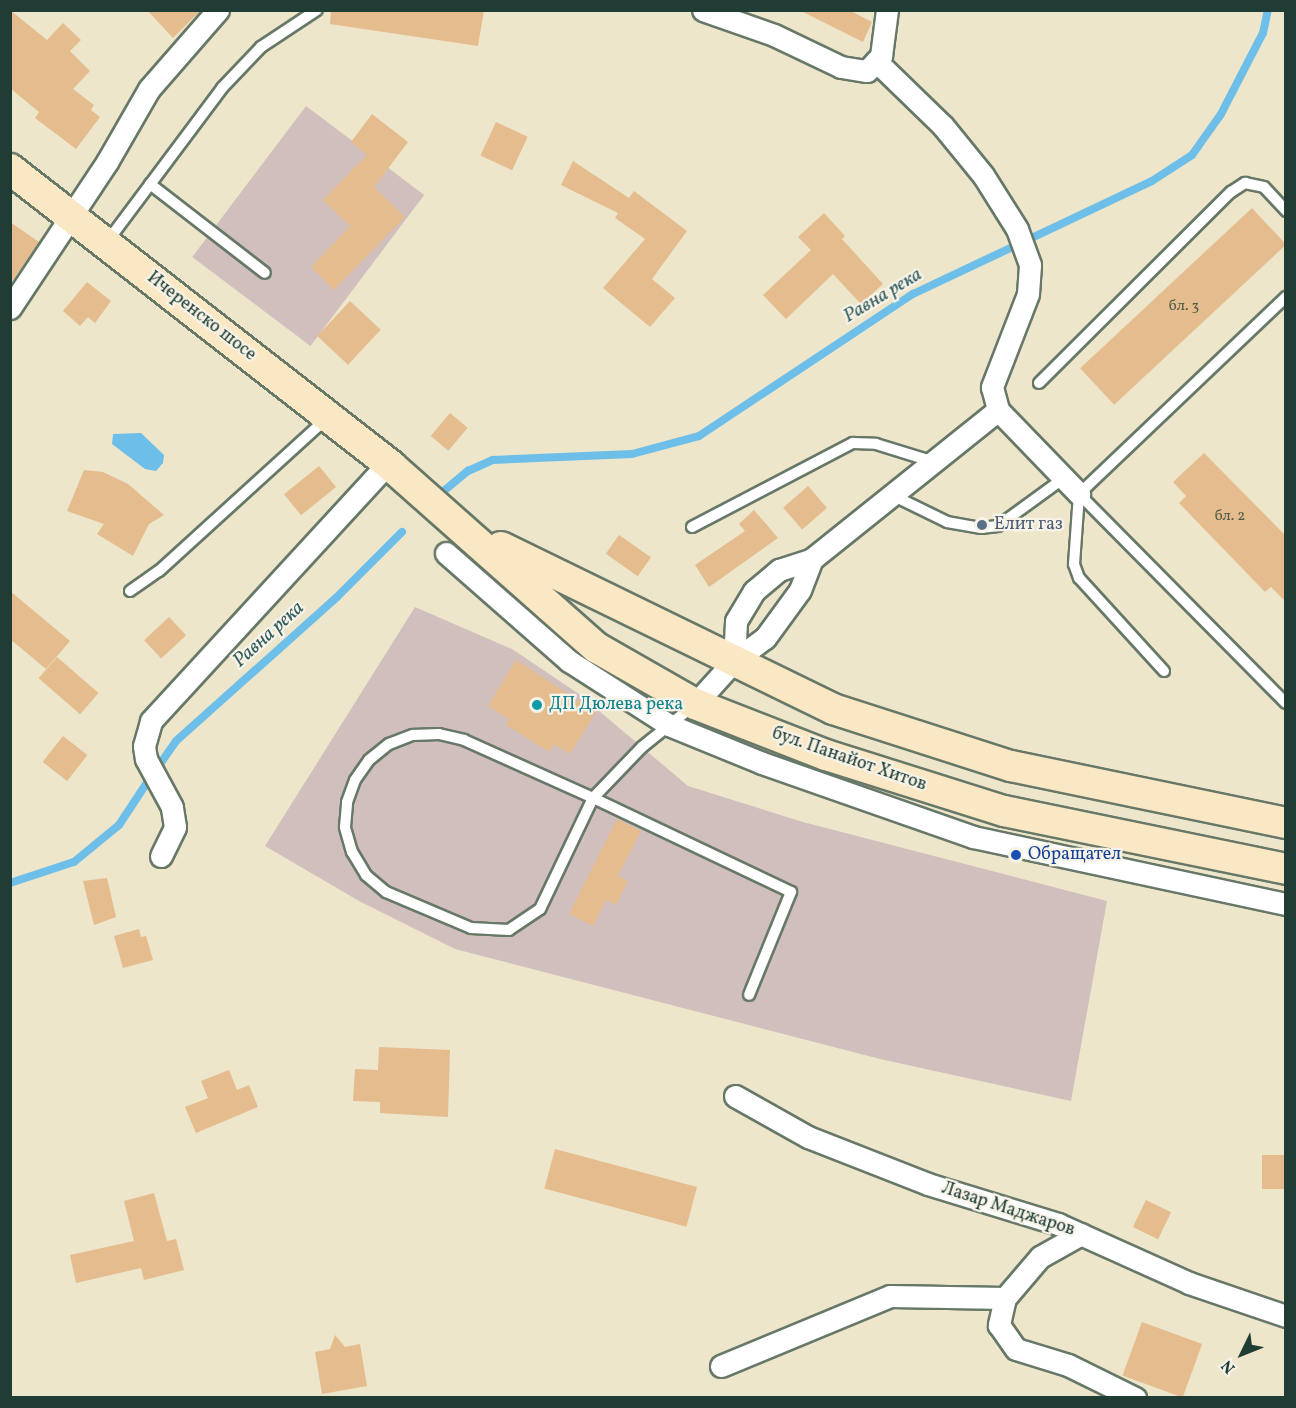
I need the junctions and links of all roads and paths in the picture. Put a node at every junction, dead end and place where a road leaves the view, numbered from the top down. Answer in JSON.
{"nodes":[{"id":1,"x":218,"y":10,"type":"edge"},
{"id":2,"x":317,"y":10,"type":"edge"},
{"id":3,"x":703,"y":10,"type":"edge"},
{"id":4,"x":887,"y":10,"type":"edge"},
{"id":5,"x":876,"y":62,"type":"junction"},
{"id":6,"x":10,"y":169,"type":"edge"},
{"id":7,"x":150,"y":184,"type":"junction"},
{"id":8,"x":1286,"y":211,"type":"edge"},
{"id":9,"x":71,"y":215,"type":"junction"},
{"id":10,"x":106,"y":242,"type":"junction"},
{"id":11,"x":265,"y":273,"type":"dead end"},
{"id":12,"x":1286,"y":297,"type":"edge"},
{"id":13,"x":10,"y":308,"type":"edge"},
{"id":14,"x":1039,"y":383,"type":"dead end"},
{"id":15,"x":998,"y":410,"type":"junction"},
{"id":16,"x":328,"y":417,"type":"junction"},
{"id":17,"x":931,"y":461,"type":"junction"},
{"id":18,"x":389,"y":465,"type":"junction"},
{"id":19,"x":1064,"y":478,"type":"junction"},
{"id":20,"x":891,"y":494,"type":"junction"},
{"id":21,"x":1079,"y":494,"type":"junction"},
{"id":22,"x":692,"y":526,"type":"dead end"},
{"id":23,"x":468,"y":531,"type":"junction"},
{"id":24,"x":446,"y":553,"type":"dead end"},
{"id":25,"x":812,"y":559,"type":"junction"},
{"id":26,"x":130,"y":591,"type":"dead end"},
{"id":27,"x":734,"y":661,"type":"junction"},
{"id":28,"x":1164,"y":671,"type":"dead end"},
{"id":29,"x":1286,"y":703,"type":"edge"},
{"id":30,"x":695,"y":704,"type":"junction"},
{"id":31,"x":669,"y":725,"type":"junction"},
{"id":32,"x":593,"y":798,"type":"junction"},
{"id":33,"x":1286,"y":823,"type":"edge"},
{"id":34,"x":161,"y":856,"type":"dead end"},
{"id":35,"x":1286,"y":869,"type":"edge"},
{"id":36,"x":1286,"y":904,"type":"edge"},
{"id":37,"x":750,"y":995,"type":"dead end"},
{"id":38,"x":735,"y":1096,"type":"dead end"},
{"id":39,"x":1081,"y":1234,"type":"junction"},
{"id":40,"x":1005,"y":1298,"type":"junction"},
{"id":41,"x":1286,"y":1316,"type":"edge"},
{"id":42,"x":721,"y":1366,"type":"dead end"},
{"id":43,"x":1135,"y":1398,"type":"edge"}],
"edges":[{"from":1,"to":9,"type":"street"},
{"from":2,"to":7,"type":"lane"},
{"from":3,"to":5,"type":"street"},
{"from":4,"to":5,"type":"street"},
{"from":5,"to":15,"type":"street"},
{"from":6,"to":9,"type":"street","name":"Ичеренско шосе"},
{"from":7,"to":10,"type":"lane"},
{"from":7,"to":11,"type":"lane"},
{"from":8,"to":14,"type":"lane"},
{"from":9,"to":10,"type":"street","name":"Ичеренско шосе"},
{"from":9,"to":13,"type":"street"},
{"from":10,"to":16,"type":"street","name":"Ичеренско шосе"},
{"from":12,"to":21,"type":"lane"},
{"from":15,"to":17,"type":"street"},
{"from":15,"to":19,"type":"street"},
{"from":16,"to":18,"type":"street","name":"Ичеренско шосе"},
{"from":16,"to":26,"type":"lane"},
{"from":17,"to":20,"type":"street"},
{"from":17,"to":22,"type":"lane"},
{"from":18,"to":23,"type":"street","name":"бул. Панайот Хитов"},
{"from":18,"to":34,"type":"street"},
{"from":19,"to":20,"type":"lane"},
{"from":19,"to":21,"type":"street"},
{"from":20,"to":25,"type":"street"},
{"from":21,"to":28,"type":"lane"},
{"from":21,"to":29,"type":"lane"},
{"from":23,"to":27,"type":"street","name":"бул. Панайот Хитов"},
{"from":23,"to":30,"type":"street","name":"бул. Панайот Хитов"},
{"from":24,"to":31,"type":"street"},
{"from":25,"to":27,"type":"street"},
{"from":25,"to":27,"type":"street"},
{"from":27,"to":30,"type":"street"},
{"from":27,"to":33,"type":"street","name":"бул. Панайот Хитов"},
{"from":30,"to":31,"type":"lane"},
{"from":30,"to":35,"type":"street","name":"бул. Панайот Хитов"},
{"from":31,"to":32,"type":"lane"},
{"from":31,"to":36,"type":"street"},
{"from":32,"to":32,"type":"lane"},
{"from":32,"to":37,"type":"lane"},
{"from":38,"to":39,"type":"street","name":"Лазар Маджаров"},
{"from":39,"to":40,"type":"street"},
{"from":39,"to":41,"type":"street","name":"Лазар Маджаров"},
{"from":40,"to":42,"type":"street"},
{"from":40,"to":43,"type":"street"}]}
